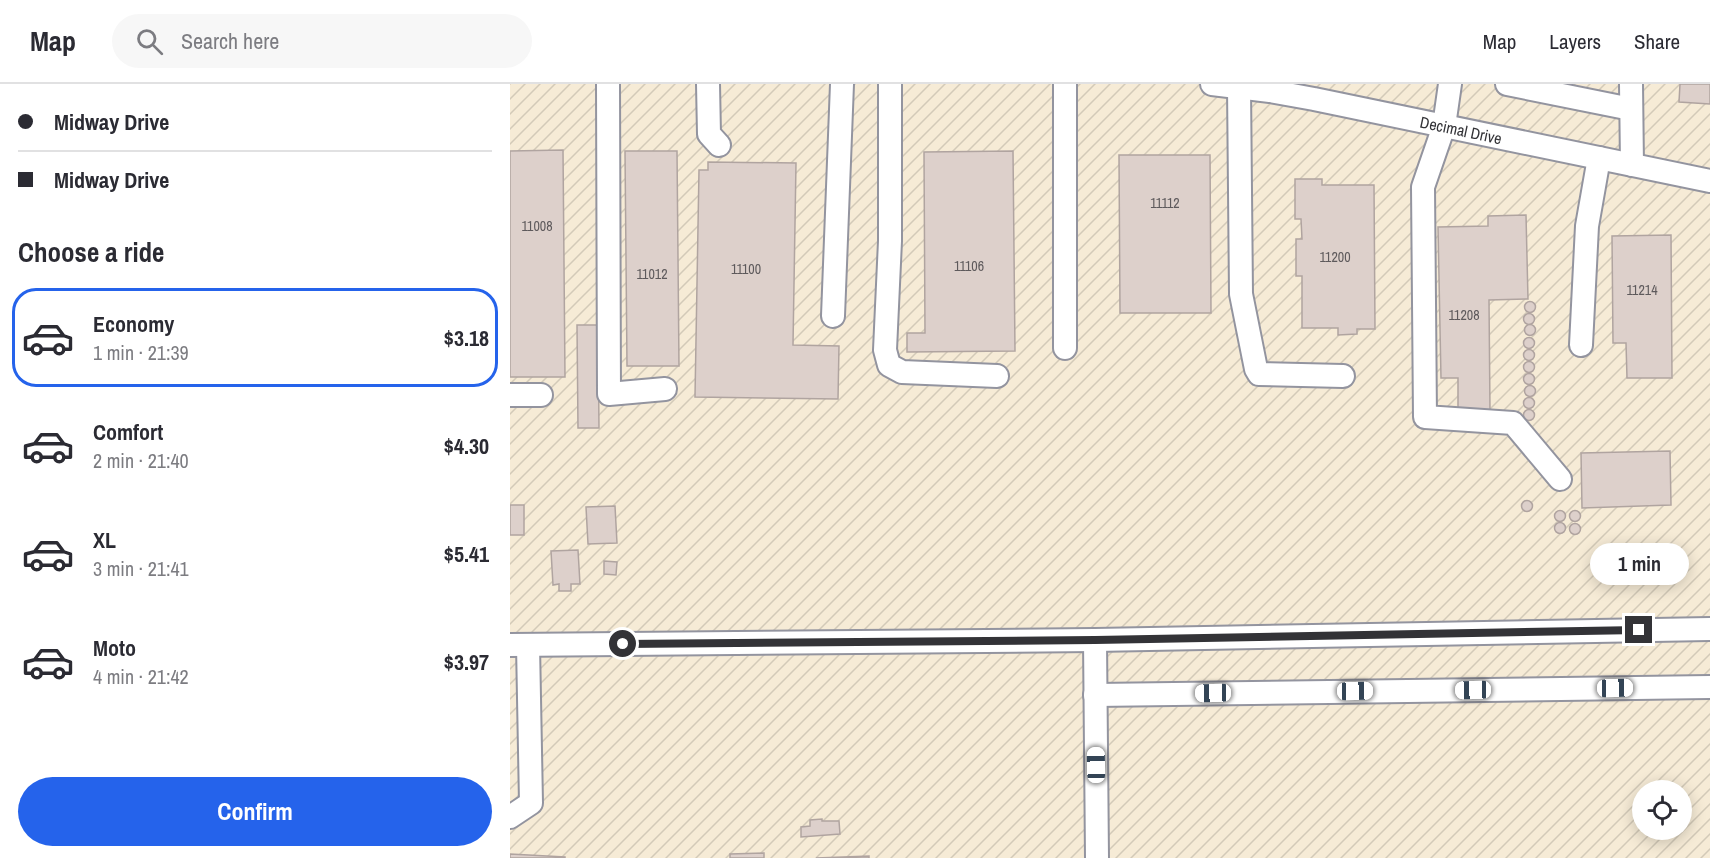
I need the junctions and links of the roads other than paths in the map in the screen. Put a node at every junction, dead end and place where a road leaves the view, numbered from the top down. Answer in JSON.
{"nodes":[{"id":1,"x":608,"y":84,"type":"edge"},
{"id":2,"x":708,"y":84,"type":"edge"},
{"id":3,"x":842,"y":84,"type":"edge"},
{"id":4,"x":890,"y":84,"type":"edge"},
{"id":5,"x":1065,"y":84,"type":"edge"},
{"id":6,"x":1212,"y":84,"type":"edge"},
{"id":7,"x":1450,"y":84,"type":"edge"},
{"id":8,"x":1507,"y":84,"type":"edge"},
{"id":9,"x":1631,"y":84,"type":"edge"},
{"id":10,"x":1239,"y":87,"type":"junction"},
{"id":11,"x":1631,"y":109,"type":"junction"},
{"id":12,"x":1444,"y":126,"type":"junction"},
{"id":13,"x":719,"y":145,"type":"dead end"},
{"id":14,"x":1599,"y":158,"type":"junction"},
{"id":15,"x":1632,"y":165,"type":"junction"},
{"id":16,"x":1710,"y":181,"type":"edge"},
{"id":17,"x":833,"y":316,"type":"dead end"},
{"id":18,"x":1581,"y":345,"type":"dead end"},
{"id":19,"x":1065,"y":348,"type":"dead end"},
{"id":20,"x":997,"y":376,"type":"dead end"},
{"id":21,"x":1343,"y":376,"type":"dead end"},
{"id":22,"x":665,"y":389,"type":"dead end"},
{"id":23,"x":510,"y":395,"type":"edge"},
{"id":24,"x":541,"y":396,"type":"dead end"},
{"id":25,"x":1560,"y":479,"type":"dead end"},
{"id":26,"x":1710,"y":628,"type":"edge"},
{"id":27,"x":1095,"y":640,"type":"junction"},
{"id":28,"x":519,"y":645,"type":"edge"},
{"id":29,"x":519,"y":682,"type":"edge"},
{"id":30,"x":1710,"y":687,"type":"edge"},
{"id":31,"x":1095,"y":694,"type":"junction"},
{"id":32,"x":510,"y":817,"type":"edge"},
{"id":33,"x":1097,"y":858,"type":"edge"}],
"edges":[{"from":1,"to":22,"type":"street"},
{"from":2,"to":13,"type":"street"},
{"from":3,"to":17,"type":"street"},
{"from":4,"to":20,"type":"street"},
{"from":5,"to":19,"type":"street"},
{"from":6,"to":10,"type":"street","name":"Decimal Drive"},
{"from":7,"to":12,"type":"street"},
{"from":8,"to":11,"type":"street"},
{"from":9,"to":11,"type":"street"},
{"from":10,"to":12,"type":"street","name":"Decimal Drive"},
{"from":10,"to":21,"type":"street"},
{"from":11,"to":15,"type":"street"},
{"from":12,"to":14,"type":"street","name":"Decimal Drive"},
{"from":12,"to":25,"type":"street"},
{"from":14,"to":15,"type":"street","name":"Decimal Drive"},
{"from":14,"to":18,"type":"street"},
{"from":15,"to":16,"type":"street","name":"Decimal Drive"},
{"from":23,"to":24,"type":"street"},
{"from":26,"to":27,"type":"street"},
{"from":27,"to":28,"type":"street"},
{"from":27,"to":31,"type":"street"},
{"from":28,"to":29,"type":"street"},
{"from":29,"to":32,"type":"street"},
{"from":30,"to":31,"type":"street"},
{"from":31,"to":33,"type":"street"}]}
